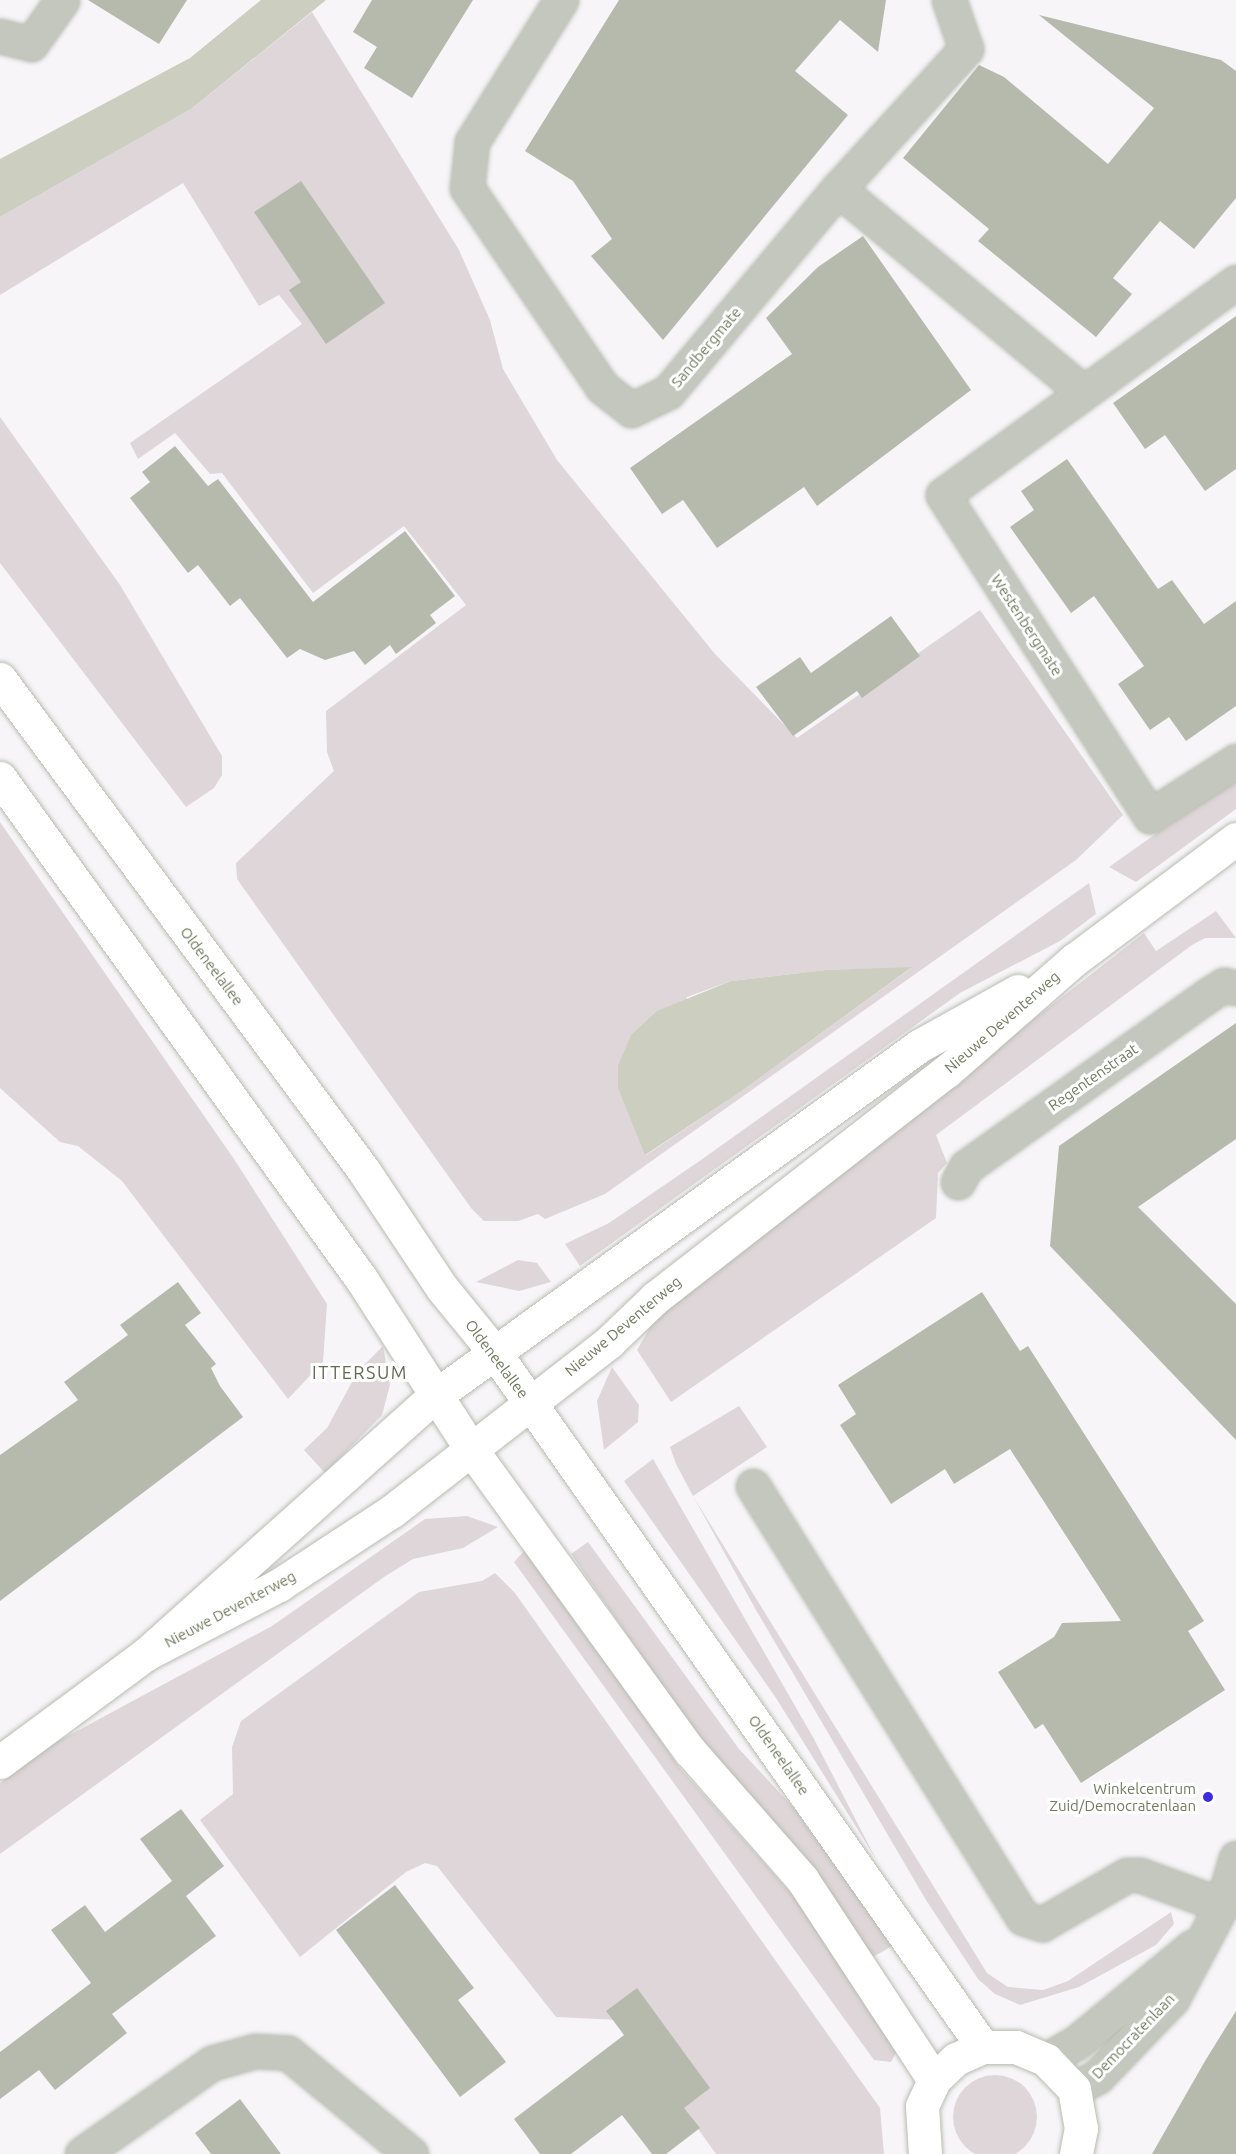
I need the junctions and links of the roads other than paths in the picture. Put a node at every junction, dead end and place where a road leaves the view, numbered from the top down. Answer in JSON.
{"nodes":[{"id":1,"x":62,"y":0,"type":"edge"},
{"id":2,"x":561,"y":0,"type":"edge"},
{"id":3,"x":949,"y":0,"type":"edge"},
{"id":4,"x":0,"y":36,"type":"edge"},
{"id":5,"x":838,"y":189,"type":"junction"},
{"id":6,"x":1236,"y":282,"type":"edge"},
{"id":7,"x":1083,"y":392,"type":"junction"},
{"id":8,"x":0,"y":679,"type":"edge"},
{"id":9,"x":1236,"y":761,"type":"edge"},
{"id":10,"x":0,"y":778,"type":"edge"},
{"id":11,"x":1236,"y":839,"type":"edge"},
{"id":12,"x":1074,"y":960,"type":"junction"},
{"id":13,"x":1236,"y":988,"type":"edge"},
{"id":14,"x":958,"y":1182,"type":"dead end"},
{"id":15,"x":495,"y":1353,"type":"junction"},
{"id":16,"x":435,"y":1396,"type":"junction"},
{"id":17,"x":530,"y":1402,"type":"junction"},
{"id":18,"x":471,"y":1449,"type":"junction"},
{"id":19,"x":753,"y":1486,"type":"dead end"},
{"id":20,"x":146,"y":1654,"type":"junction"},
{"id":21,"x":0,"y":1762,"type":"edge"},
{"id":22,"x":1236,"y":1858,"type":"edge"},
{"id":23,"x":1222,"y":1905,"type":"junction"},
{"id":24,"x":1197,"y":1942,"type":"junction"},
{"id":25,"x":983,"y":2047,"type":"junction"},
{"id":26,"x":1046,"y":2060,"type":"junction"},
{"id":27,"x":934,"y":2080,"type":"junction"},
{"id":28,"x":1074,"y":2089,"type":"junction"},
{"id":29,"x":82,"y":2154,"type":"edge"},
{"id":30,"x":411,"y":2154,"type":"edge"},
{"id":31,"x":925,"y":2154,"type":"edge"},
{"id":32,"x":1076,"y":2154,"type":"edge"}],
"edges":[{"from":1,"to":4,"type":"street"},
{"from":2,"to":5,"type":"street","name":"Sandbergmate"},
{"from":3,"to":5,"type":"street","name":"Sandbergmate"},
{"from":5,"to":7,"type":"street"},
{"from":6,"to":7,"type":"street","name":"Westenbergmate"},
{"from":7,"to":9,"type":"street","name":"Westenbergmate"},
{"from":8,"to":15,"type":"main road","name":"Oldeneelallee"},
{"from":10,"to":16,"type":"main road"},
{"from":11,"to":12,"type":"main road","name":"Nieuwe Deventerweg"},
{"from":12,"to":15,"type":"main road","name":"Nieuwe Deventerweg"},
{"from":12,"to":17,"type":"main road","name":"Nieuwe Deventerweg"},
{"from":13,"to":14,"type":"street","name":"Regentenstraat"},
{"from":15,"to":16,"type":"main road","name":"Nieuwe Deventerweg"},
{"from":15,"to":17,"type":"main road","name":"Oldeneelallee"},
{"from":16,"to":18,"type":"main road"},
{"from":16,"to":20,"type":"main road","name":"Nieuwe Deventerweg"},
{"from":17,"to":18,"type":"main road","name":"Nieuwe Deventerweg"},
{"from":17,"to":25,"type":"main road","name":"Oldeneelallee"},
{"from":18,"to":20,"type":"main road","name":"Nieuwe Deventerweg"},
{"from":18,"to":27,"type":"main road"},
{"from":19,"to":23,"type":"street"},
{"from":20,"to":21,"type":"main road","name":"Nieuwe Deventerweg"},
{"from":22,"to":23,"type":"street","name":"Democratenlaan"},
{"from":23,"to":24,"type":"street","name":"Democratenlaan"},
{"from":24,"to":26,"type":"street","name":"Democratenlaan"},
{"from":24,"to":28,"type":"street","name":"Democratenlaan"},
{"from":25,"to":26,"type":"main road"},
{"from":25,"to":27,"type":"main road"},
{"from":26,"to":28,"type":"main road"},
{"from":27,"to":31,"type":"main road"},
{"from":28,"to":32,"type":"main road"},
{"from":29,"to":30,"type":"street"}]}
